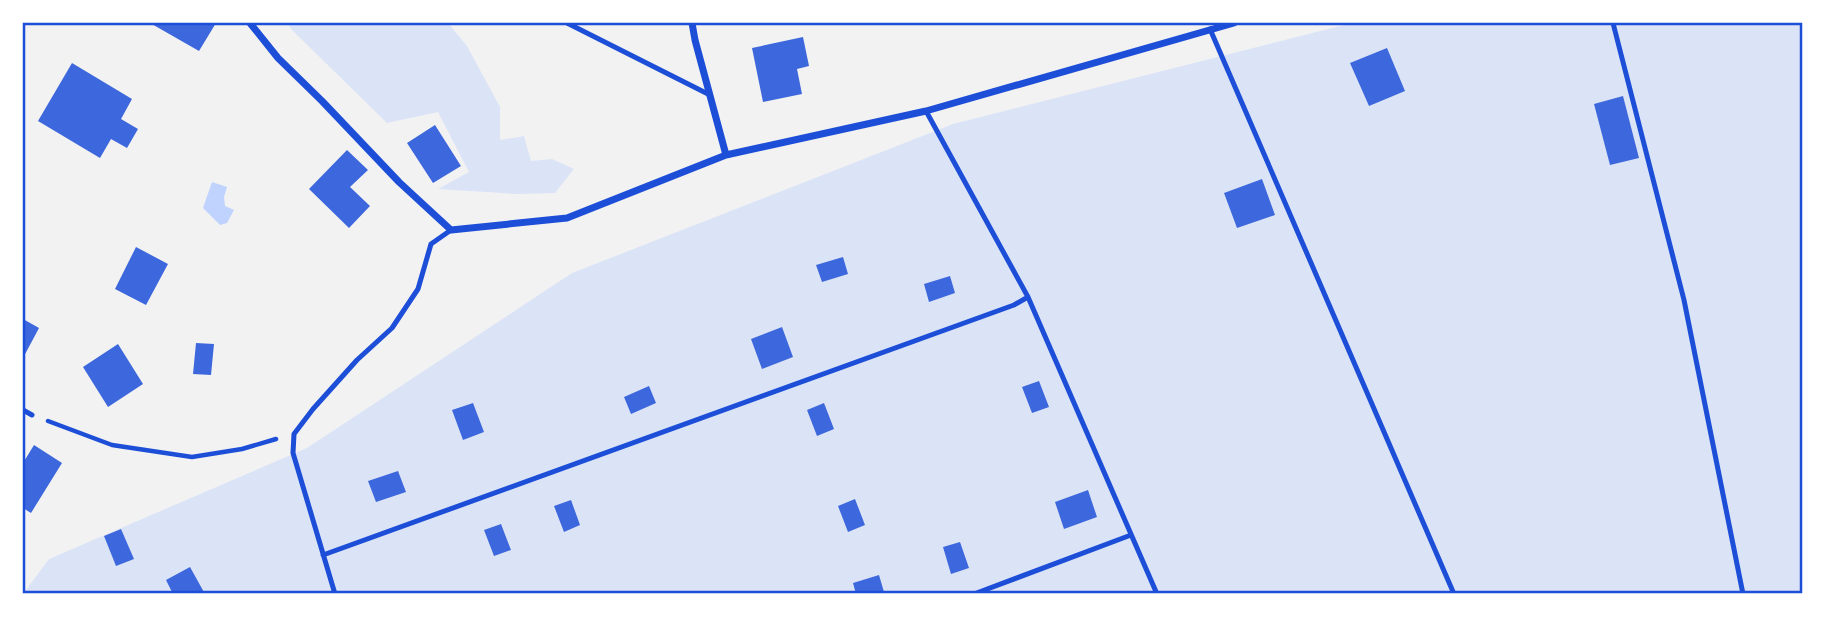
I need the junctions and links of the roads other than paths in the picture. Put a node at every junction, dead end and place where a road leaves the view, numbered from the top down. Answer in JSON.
{"nodes":[{"id":1,"x":250,"y":23,"type":"edge"},
{"id":2,"x":566,"y":23,"type":"edge"},
{"id":3,"x":692,"y":23,"type":"edge"},
{"id":4,"x":1234,"y":23,"type":"edge"},
{"id":5,"x":1612,"y":23,"type":"edge"},
{"id":6,"x":1210,"y":29,"type":"junction"},
{"id":7,"x":710,"y":95,"type":"junction"},
{"id":8,"x":926,"y":111,"type":"junction"},
{"id":9,"x":726,"y":155,"type":"junction"},
{"id":10,"x":451,"y":230,"type":"junction"},
{"id":11,"x":1028,"y":297,"type":"junction"},
{"id":12,"x":23,"y":410,"type":"edge"},
{"id":13,"x":32,"y":415,"type":"road end"},
{"id":14,"x":1131,"y":536,"type":"junction"},
{"id":15,"x":323,"y":555,"type":"junction"},
{"id":16,"x":335,"y":594,"type":"edge"},
{"id":17,"x":974,"y":594,"type":"edge"},
{"id":18,"x":1157,"y":594,"type":"edge"},
{"id":19,"x":1454,"y":594,"type":"edge"},
{"id":20,"x":1743,"y":594,"type":"edge"}],
"edges":[{"from":1,"to":10,"type":"street"},
{"from":2,"to":7,"type":"lane"},
{"from":3,"to":7,"type":"street"},
{"from":4,"to":6,"type":"street"},
{"from":5,"to":20,"type":"lane"},
{"from":6,"to":8,"type":"street"},
{"from":6,"to":19,"type":"lane"},
{"from":7,"to":9,"type":"street"},
{"from":8,"to":9,"type":"street"},
{"from":8,"to":11,"type":"lane"},
{"from":9,"to":10,"type":"street"},
{"from":10,"to":15,"type":"lane"},
{"from":11,"to":14,"type":"lane"},
{"from":11,"to":15,"type":"lane"},
{"from":12,"to":13,"type":"lane"},
{"from":14,"to":17,"type":"lane"},
{"from":14,"to":18,"type":"lane"},
{"from":15,"to":16,"type":"lane"}]}
